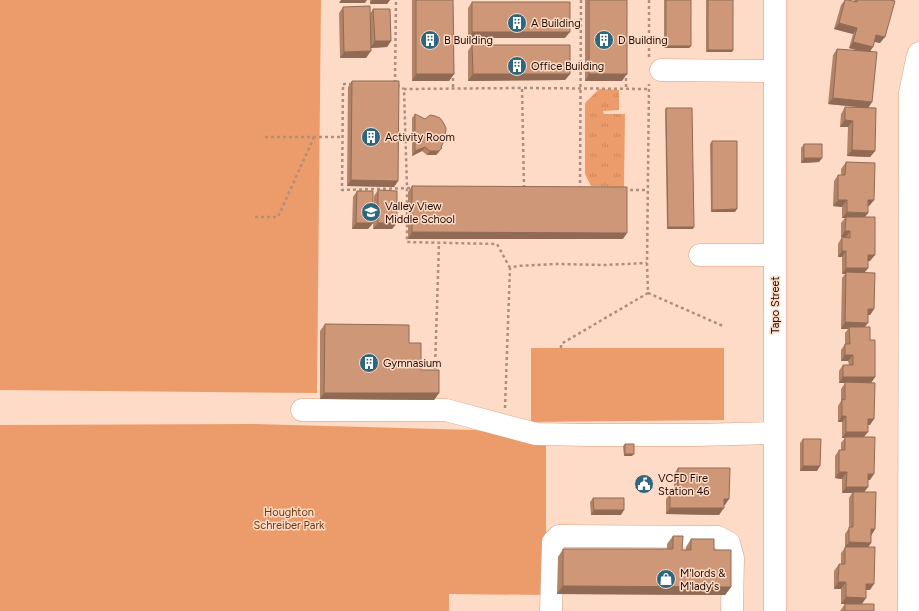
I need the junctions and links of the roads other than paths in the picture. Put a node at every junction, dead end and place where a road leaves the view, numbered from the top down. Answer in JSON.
{"nodes":[{"id":1,"x":775,"y":0,"type":"edge"},
{"id":2,"x":919,"y":53,"type":"edge"},
{"id":3,"x":653,"y":70,"type":"road end"},
{"id":4,"x":775,"y":71,"type":"junction"},
{"id":5,"x":700,"y":255,"type":"dead end"},
{"id":6,"x":775,"y":255,"type":"junction"},
{"id":7,"x":302,"y":410,"type":"dead end"},
{"id":8,"x":775,"y":433,"type":"junction"},
{"id":9,"x":551,"y":611,"type":"edge"},
{"id":10,"x":732,"y":611,"type":"edge"},
{"id":11,"x":775,"y":611,"type":"edge"},
{"id":12,"x":909,"y":611,"type":"edge"}],
"edges":[{"from":1,"to":4,"type":"street","name":"Tapo Street"},
{"from":2,"to":12,"type":"street"},
{"from":3,"to":4,"type":"street"},
{"from":4,"to":6,"type":"street","name":"Tapo Street"},
{"from":5,"to":6,"type":"street"},
{"from":6,"to":8,"type":"street","name":"Tapo Street"},
{"from":7,"to":8,"type":"street"},
{"from":8,"to":11,"type":"street","name":"Tapo Street"},
{"from":9,"to":10,"type":"street"}]}
